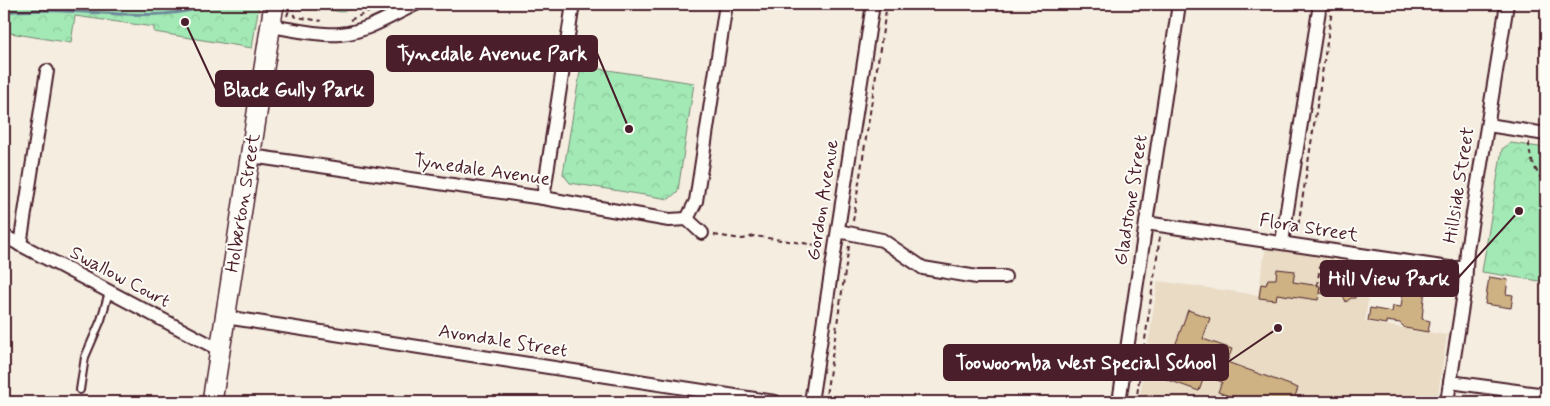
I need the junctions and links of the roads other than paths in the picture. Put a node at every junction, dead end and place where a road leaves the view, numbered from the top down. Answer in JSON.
{"nodes":[{"id":1,"x":416,"y":4,"type":"edge"},
{"id":2,"x":573,"y":4,"type":"edge"},
{"id":3,"x":726,"y":4,"type":"edge"},
{"id":4,"x":872,"y":4,"type":"edge"},
{"id":5,"x":1179,"y":4,"type":"edge"},
{"id":6,"x":1320,"y":4,"type":"edge"},
{"id":7,"x":1507,"y":4,"type":"edge"},
{"id":8,"x":282,"y":6,"type":"edge"},
{"id":9,"x":271,"y":26,"type":"junction"},
{"id":10,"x":47,"y":70,"type":"dead end"},
{"id":11,"x":1488,"y":125,"type":"junction"},
{"id":12,"x":1546,"y":134,"type":"edge"},
{"id":13,"x":251,"y":156,"type":"junction"},
{"id":14,"x":543,"y":198,"type":"junction"},
{"id":15,"x":687,"y":219,"type":"junction"},
{"id":16,"x":1146,"y":223,"type":"junction"},
{"id":17,"x":838,"y":231,"type":"junction"},
{"id":18,"x":702,"y":233,"type":"road end"},
{"id":19,"x":4,"y":237,"type":"edge"},
{"id":20,"x":1288,"y":244,"type":"junction"},
{"id":21,"x":20,"y":245,"type":"junction"},
{"id":22,"x":1466,"y":268,"type":"junction"},
{"id":23,"x":1005,"y":277,"type":"dead end"},
{"id":24,"x":109,"y":292,"type":"junction"},
{"id":25,"x":225,"y":317,"type":"junction"},
{"id":26,"x":220,"y":350,"type":"junction"},
{"id":27,"x":1450,"y":382,"type":"junction"},
{"id":28,"x":80,"y":390,"type":"dead end"},
{"id":29,"x":1546,"y":395,"type":"edge"},
{"id":30,"x":212,"y":402,"type":"edge"},
{"id":31,"x":775,"y":402,"type":"edge"},
{"id":32,"x":811,"y":402,"type":"edge"},
{"id":33,"x":1119,"y":402,"type":"edge"},
{"id":34,"x":1447,"y":402,"type":"edge"}],
"edges":[{"from":1,"to":9,"type":"street"},
{"from":2,"to":14,"type":"street"},
{"from":3,"to":15,"type":"street"},
{"from":4,"to":17,"type":"street","name":"Gordon Avenue"},
{"from":5,"to":16,"type":"street","name":"Gladstone Street"},
{"from":6,"to":20,"type":"street"},
{"from":7,"to":11,"type":"street","name":"Hillside Street"},
{"from":8,"to":9,"type":"main road","name":"Holberton Street"},
{"from":9,"to":13,"type":"main road","name":"Holberton Street"},
{"from":10,"to":21,"type":"street"},
{"from":11,"to":12,"type":"street"},
{"from":11,"to":22,"type":"street","name":"Hillside Street"},
{"from":13,"to":14,"type":"street","name":"Tynedale Avenue"},
{"from":13,"to":25,"type":"main road","name":"Holberton Street"},
{"from":14,"to":15,"type":"street","name":"Tynedale Avenue"},
{"from":15,"to":18,"type":"street"},
{"from":16,"to":20,"type":"street","name":"Flora Street"},
{"from":16,"to":33,"type":"street","name":"Gladstone Street"},
{"from":17,"to":23,"type":"street"},
{"from":17,"to":32,"type":"street","name":"Gordon Avenue"},
{"from":19,"to":21,"type":"street","name":"Swallow Court"},
{"from":20,"to":22,"type":"street","name":"Flora Street"},
{"from":21,"to":24,"type":"street","name":"Swallow Court"},
{"from":22,"to":27,"type":"street","name":"Hillside Street"},
{"from":24,"to":26,"type":"street","name":"Swallow Court"},
{"from":24,"to":28,"type":"lane"},
{"from":25,"to":26,"type":"main road","name":"Holberton Street"},
{"from":25,"to":31,"type":"street","name":"Avondale Street"},
{"from":26,"to":30,"type":"main road","name":"Holberton Street"},
{"from":27,"to":29,"type":"street"},
{"from":27,"to":34,"type":"street","name":"Hillside Street"}]}
